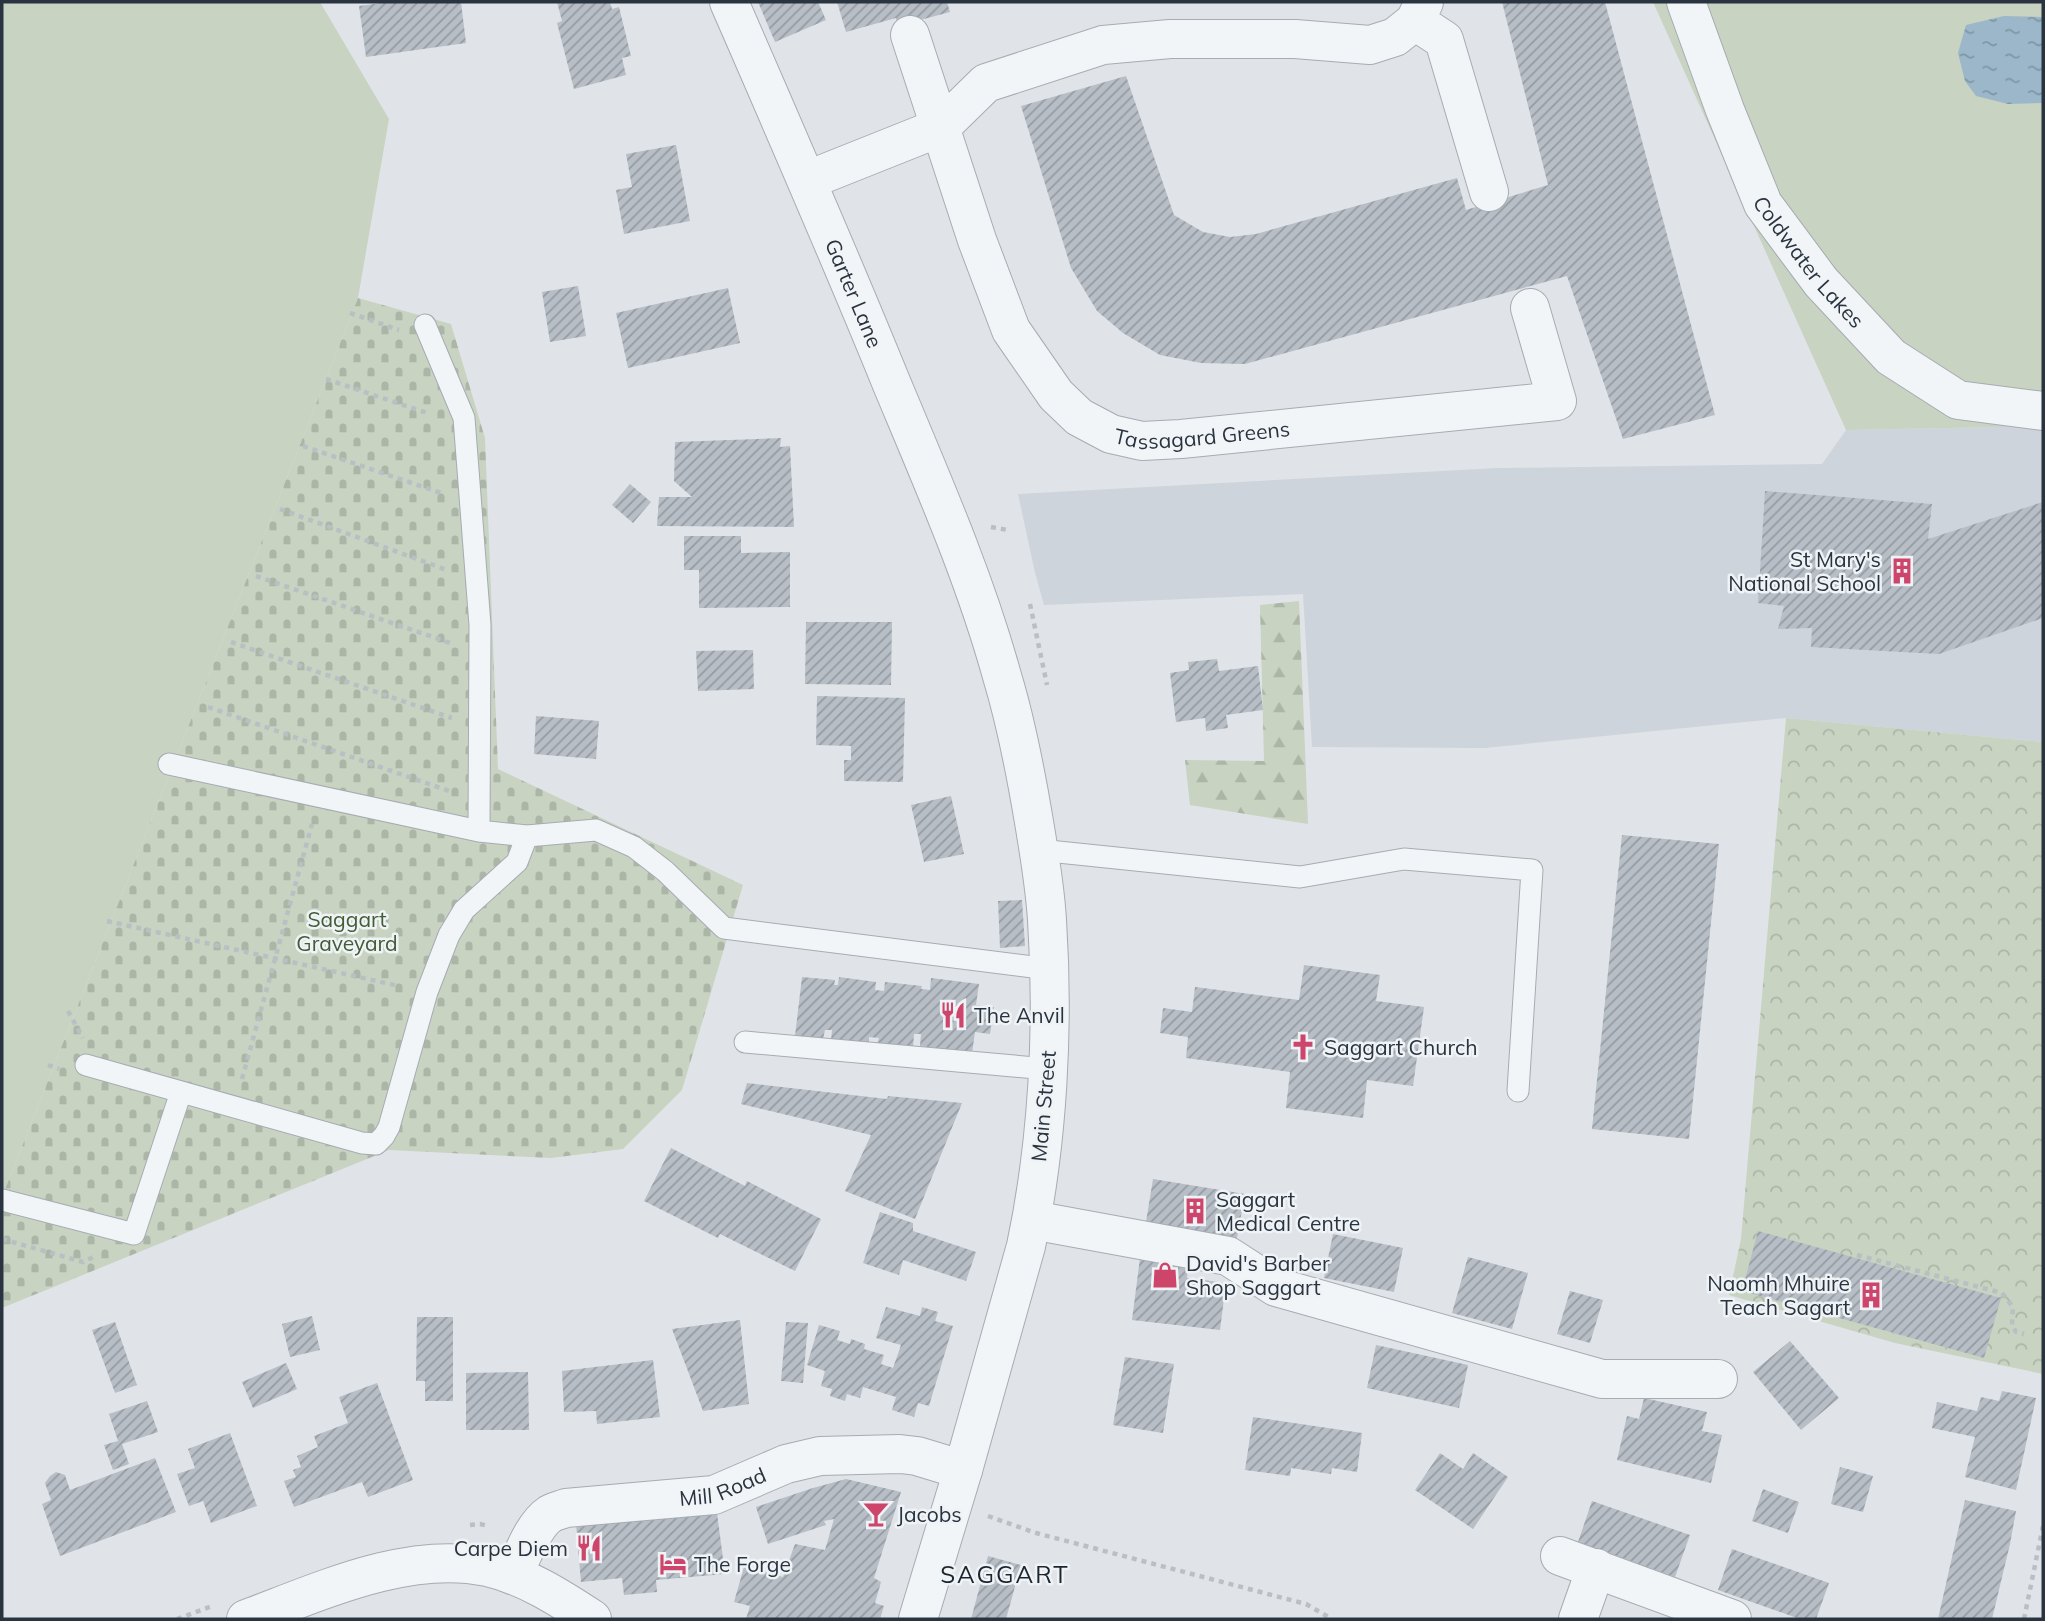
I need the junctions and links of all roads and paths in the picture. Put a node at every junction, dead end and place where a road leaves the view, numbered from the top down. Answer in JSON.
{"nodes":[{"id":1,"x":729,"y":2,"type":"edge"},
{"id":2,"x":1686,"y":2,"type":"edge"},
{"id":3,"x":1419,"y":12,"type":"edge"},
{"id":4,"x":910,"y":35,"type":"dead end"},
{"id":5,"x":941,"y":127,"type":"junction"},
{"id":6,"x":808,"y":180,"type":"junction"},
{"id":7,"x":1489,"y":192,"type":"dead end"},
{"id":8,"x":1530,"y":308,"type":"dead end"},
{"id":9,"x":351,"y":313,"type":"dead end"},
{"id":10,"x":429,"y":334,"type":"joint"},
{"id":11,"x":326,"y":379,"type":"dead end"},
{"id":12,"x":2043,"y":411,"type":"edge"},
{"id":13,"x":464,"y":425,"type":"junction"},
{"id":14,"x":303,"y":446,"type":"dead end"},
{"id":15,"x":470,"y":503,"type":"junction"},
{"id":16,"x":279,"y":509,"type":"dead end"},
{"id":17,"x":256,"y":576,"type":"dead end"},
{"id":18,"x":476,"y":580,"type":"junction"},
{"id":19,"x":973,"y":586,"type":"joint"},
{"id":20,"x":231,"y":642,"type":"dead end"},
{"id":21,"x":480,"y":654,"type":"junction"},
{"id":22,"x":208,"y":707,"type":"dead end"},
{"id":23,"x":480,"y":727,"type":"junction"},
{"id":24,"x":169,"y":764,"type":"dead end"},
{"id":25,"x":480,"y":801,"type":"junction"},
{"id":26,"x":315,"y":816,"type":"dead end"},
{"id":27,"x":479,"y":831,"type":"junction"},
{"id":28,"x":527,"y":836,"type":"junction"},
{"id":29,"x":1039,"y":850,"type":"junction"},
{"id":30,"x":107,"y":921,"type":"dead end"},
{"id":31,"x":275,"y":958,"type":"junction"},
{"id":32,"x":1048,"y":967,"type":"junction"},
{"id":33,"x":427,"y":992,"type":"junction"},
{"id":34,"x":745,"y":1042,"type":"dead end"},
{"id":35,"x":86,"y":1065,"type":"dead end"},
{"id":36,"x":1047,"y":1069,"type":"junction"},
{"id":37,"x":180,"y":1091,"type":"junction"},
{"id":38,"x":1518,"y":1091,"type":"dead end"},
{"id":39,"x":234,"y":1107,"type":"junction"},
{"id":40,"x":2,"y":1200,"type":"edge"},
{"id":41,"x":1032,"y":1220,"type":"junction"},
{"id":42,"x":1857,"y":1255,"type":"dead end"},
{"id":43,"x":2024,"y":1334,"type":"dead end"},
{"id":44,"x":1718,"y":1379,"type":"dead end"},
{"id":45,"x":963,"y":1470,"type":"junction"},
{"id":46,"x":977,"y":1512,"type":"dead end"},
{"id":47,"x":2043,"y":1526,"type":"edge"},
{"id":48,"x":1560,"y":1556,"type":"dead end"},
{"id":49,"x":1596,"y":1568,"type":"junction"},
{"id":50,"x":513,"y":1575,"type":"junction"},
{"id":51,"x":230,"y":1613,"type":"edge"},
{"id":52,"x":177,"y":1619,"type":"edge"},
{"id":53,"x":592,"y":1619,"type":"edge"},
{"id":54,"x":918,"y":1619,"type":"edge"},
{"id":55,"x":1332,"y":1619,"type":"edge"},
{"id":56,"x":1578,"y":1619,"type":"edge"},
{"id":57,"x":1732,"y":1619,"type":"edge"},
{"id":58,"x":2024,"y":1619,"type":"edge"}],
"edges":[{"from":1,"to":6,"type":"street","name":"Garter Lane"},
{"from":2,"to":12,"type":"street","name":"Coldwater Lakes"},
{"from":3,"to":5,"type":"street"},
{"from":3,"to":7,"type":"street"},
{"from":4,"to":5,"type":"street","name":"Tassagard Greens"},
{"from":5,"to":6,"type":"street"},
{"from":5,"to":8,"type":"street","name":"Tassagard Greens"},
{"from":6,"to":19,"type":"street","name":"Garter Lane"},
{"from":9,"to":10,"type":"path"},
{"from":10,"to":13,"type":"lane"},
{"from":11,"to":13,"type":"path"},
{"from":13,"to":15,"type":"lane"},
{"from":14,"to":15,"type":"path"},
{"from":15,"to":18,"type":"lane"},
{"from":16,"to":18,"type":"path"},
{"from":17,"to":21,"type":"path"},
{"from":18,"to":21,"type":"lane"},
{"from":19,"to":29,"type":"street","name":"Main Street"},
{"from":20,"to":23,"type":"path"},
{"from":21,"to":23,"type":"lane"},
{"from":22,"to":25,"type":"path"},
{"from":23,"to":25,"type":"lane"},
{"from":24,"to":27,"type":"lane"},
{"from":25,"to":27,"type":"lane"},
{"from":26,"to":31,"type":"path"},
{"from":27,"to":28,"type":"lane"},
{"from":28,"to":32,"type":"lane"},
{"from":28,"to":33,"type":"lane"},
{"from":29,"to":32,"type":"street","name":"Main Street"},
{"from":29,"to":38,"type":"lane"},
{"from":30,"to":31,"type":"path"},
{"from":31,"to":33,"type":"path"},
{"from":31,"to":39,"type":"path"},
{"from":32,"to":36,"type":"street","name":"Main Street"},
{"from":33,"to":39,"type":"lane"},
{"from":34,"to":36,"type":"lane"},
{"from":35,"to":37,"type":"lane"},
{"from":36,"to":41,"type":"street","name":"Main Street"},
{"from":37,"to":39,"type":"lane"},
{"from":37,"to":40,"type":"lane"},
{"from":41,"to":44,"type":"street"},
{"from":41,"to":45,"type":"street","name":"Main Street"},
{"from":42,"to":43,"type":"path"},
{"from":45,"to":50,"type":"street","name":"Mill Road"},
{"from":45,"to":54,"type":"street","name":"Main Street"},
{"from":46,"to":55,"type":"path"},
{"from":47,"to":58,"type":"path"},
{"from":48,"to":49,"type":"street"},
{"from":49,"to":56,"type":"street"},
{"from":49,"to":57,"type":"street"},
{"from":50,"to":51,"type":"street"},
{"from":50,"to":53,"type":"street"},
{"from":51,"to":52,"type":"path"}]}
